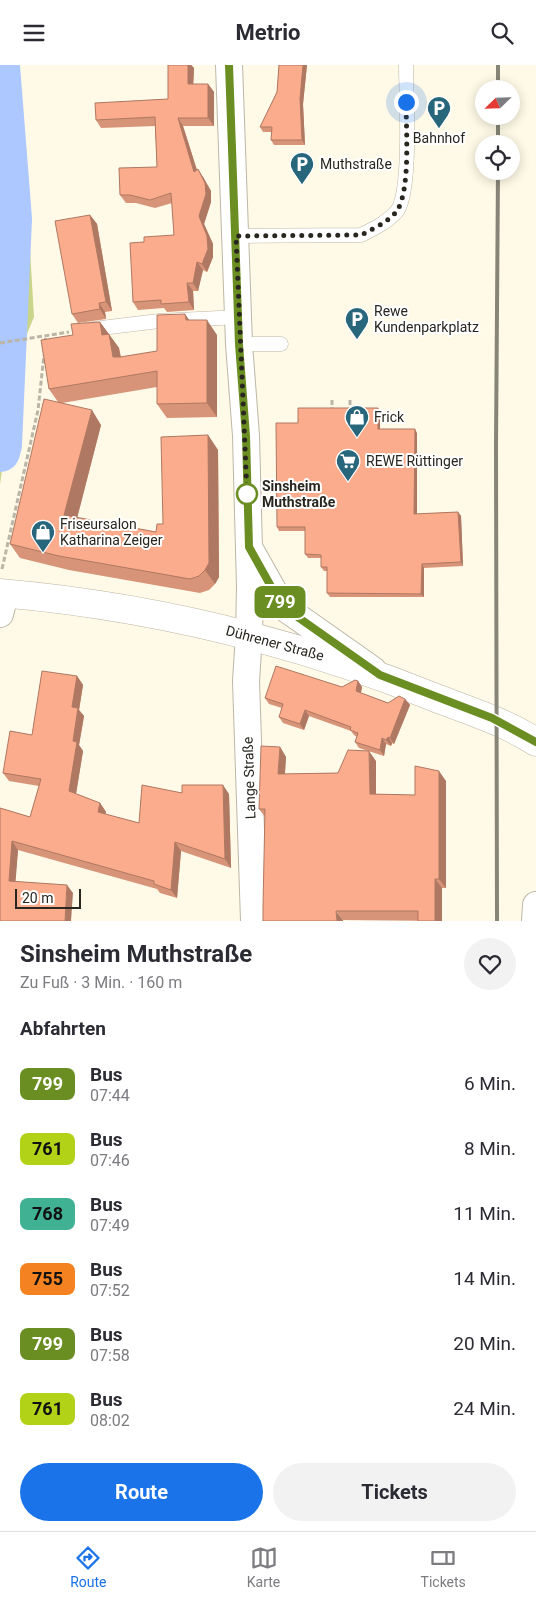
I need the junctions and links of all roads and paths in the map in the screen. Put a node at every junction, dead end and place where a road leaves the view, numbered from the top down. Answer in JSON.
{"nodes":[{"id":1,"x":229,"y":65,"type":"edge"},
{"id":2,"x":406,"y":65,"type":"edge"},
{"id":3,"x":236,"y":236,"type":"junction"},
{"id":4,"x":239,"y":317,"type":"junction"},
{"id":5,"x":84,"y":330,"type":"joint"},
{"id":6,"x":46,"y":336,"type":"junction"},
{"id":7,"x":0,"y":343,"type":"edge"},
{"id":8,"x":239,"y":344,"type":"junction"},
{"id":9,"x":281,"y":344,"type":"dead end"},
{"id":10,"x":45,"y":345,"type":"edge"},
{"id":11,"x":44,"y":354,"type":"edge"},
{"id":12,"x":350,"y":399,"type":"dead end"},
{"id":13,"x":332,"y":400,"type":"dead end"},
{"id":14,"x":332,"y":411,"type":"edge"},
{"id":15,"x":350,"y":411,"type":"edge"},
{"id":16,"x":249,"y":547,"type":"junction"},
{"id":17,"x":2,"y":594,"type":"edge"},
{"id":18,"x":249,"y":635,"type":"junction"},
{"id":19,"x":380,"y":675,"type":"junction"},
{"id":20,"x":536,"y":742,"type":"edge"},
{"id":21,"x":536,"y":905,"type":"edge"},
{"id":22,"x":254,"y":921,"type":"edge"},
{"id":23,"x":535,"y":921,"type":"edge"}],
"edges":[{"from":1,"to":3,"type":"street"},
{"from":2,"to":3,"type":"lane"},
{"from":3,"to":4,"type":"street"},
{"from":4,"to":5,"type":"lane"},
{"from":4,"to":8,"type":"street"},
{"from":5,"to":6,"type":"path"},
{"from":6,"to":7,"type":"path"},
{"from":6,"to":10,"type":"path"},
{"from":8,"to":9,"type":"lane"},
{"from":8,"to":16,"type":"street"},
{"from":11,"to":17,"type":"path"},
{"from":12,"to":15,"type":"path"},
{"from":13,"to":14,"type":"path"},
{"from":16,"to":18,"type":"street"},
{"from":16,"to":19,"type":"street"},
{"from":17,"to":18,"type":"main road","name":"Dührener Straße"},
{"from":18,"to":19,"type":"main road","name":"Dührener Straße"},
{"from":18,"to":22,"type":"street","name":"Lange Straße"},
{"from":19,"to":20,"type":"main road","name":"Dührener Straße"},
{"from":21,"to":23,"type":"street"}]}
